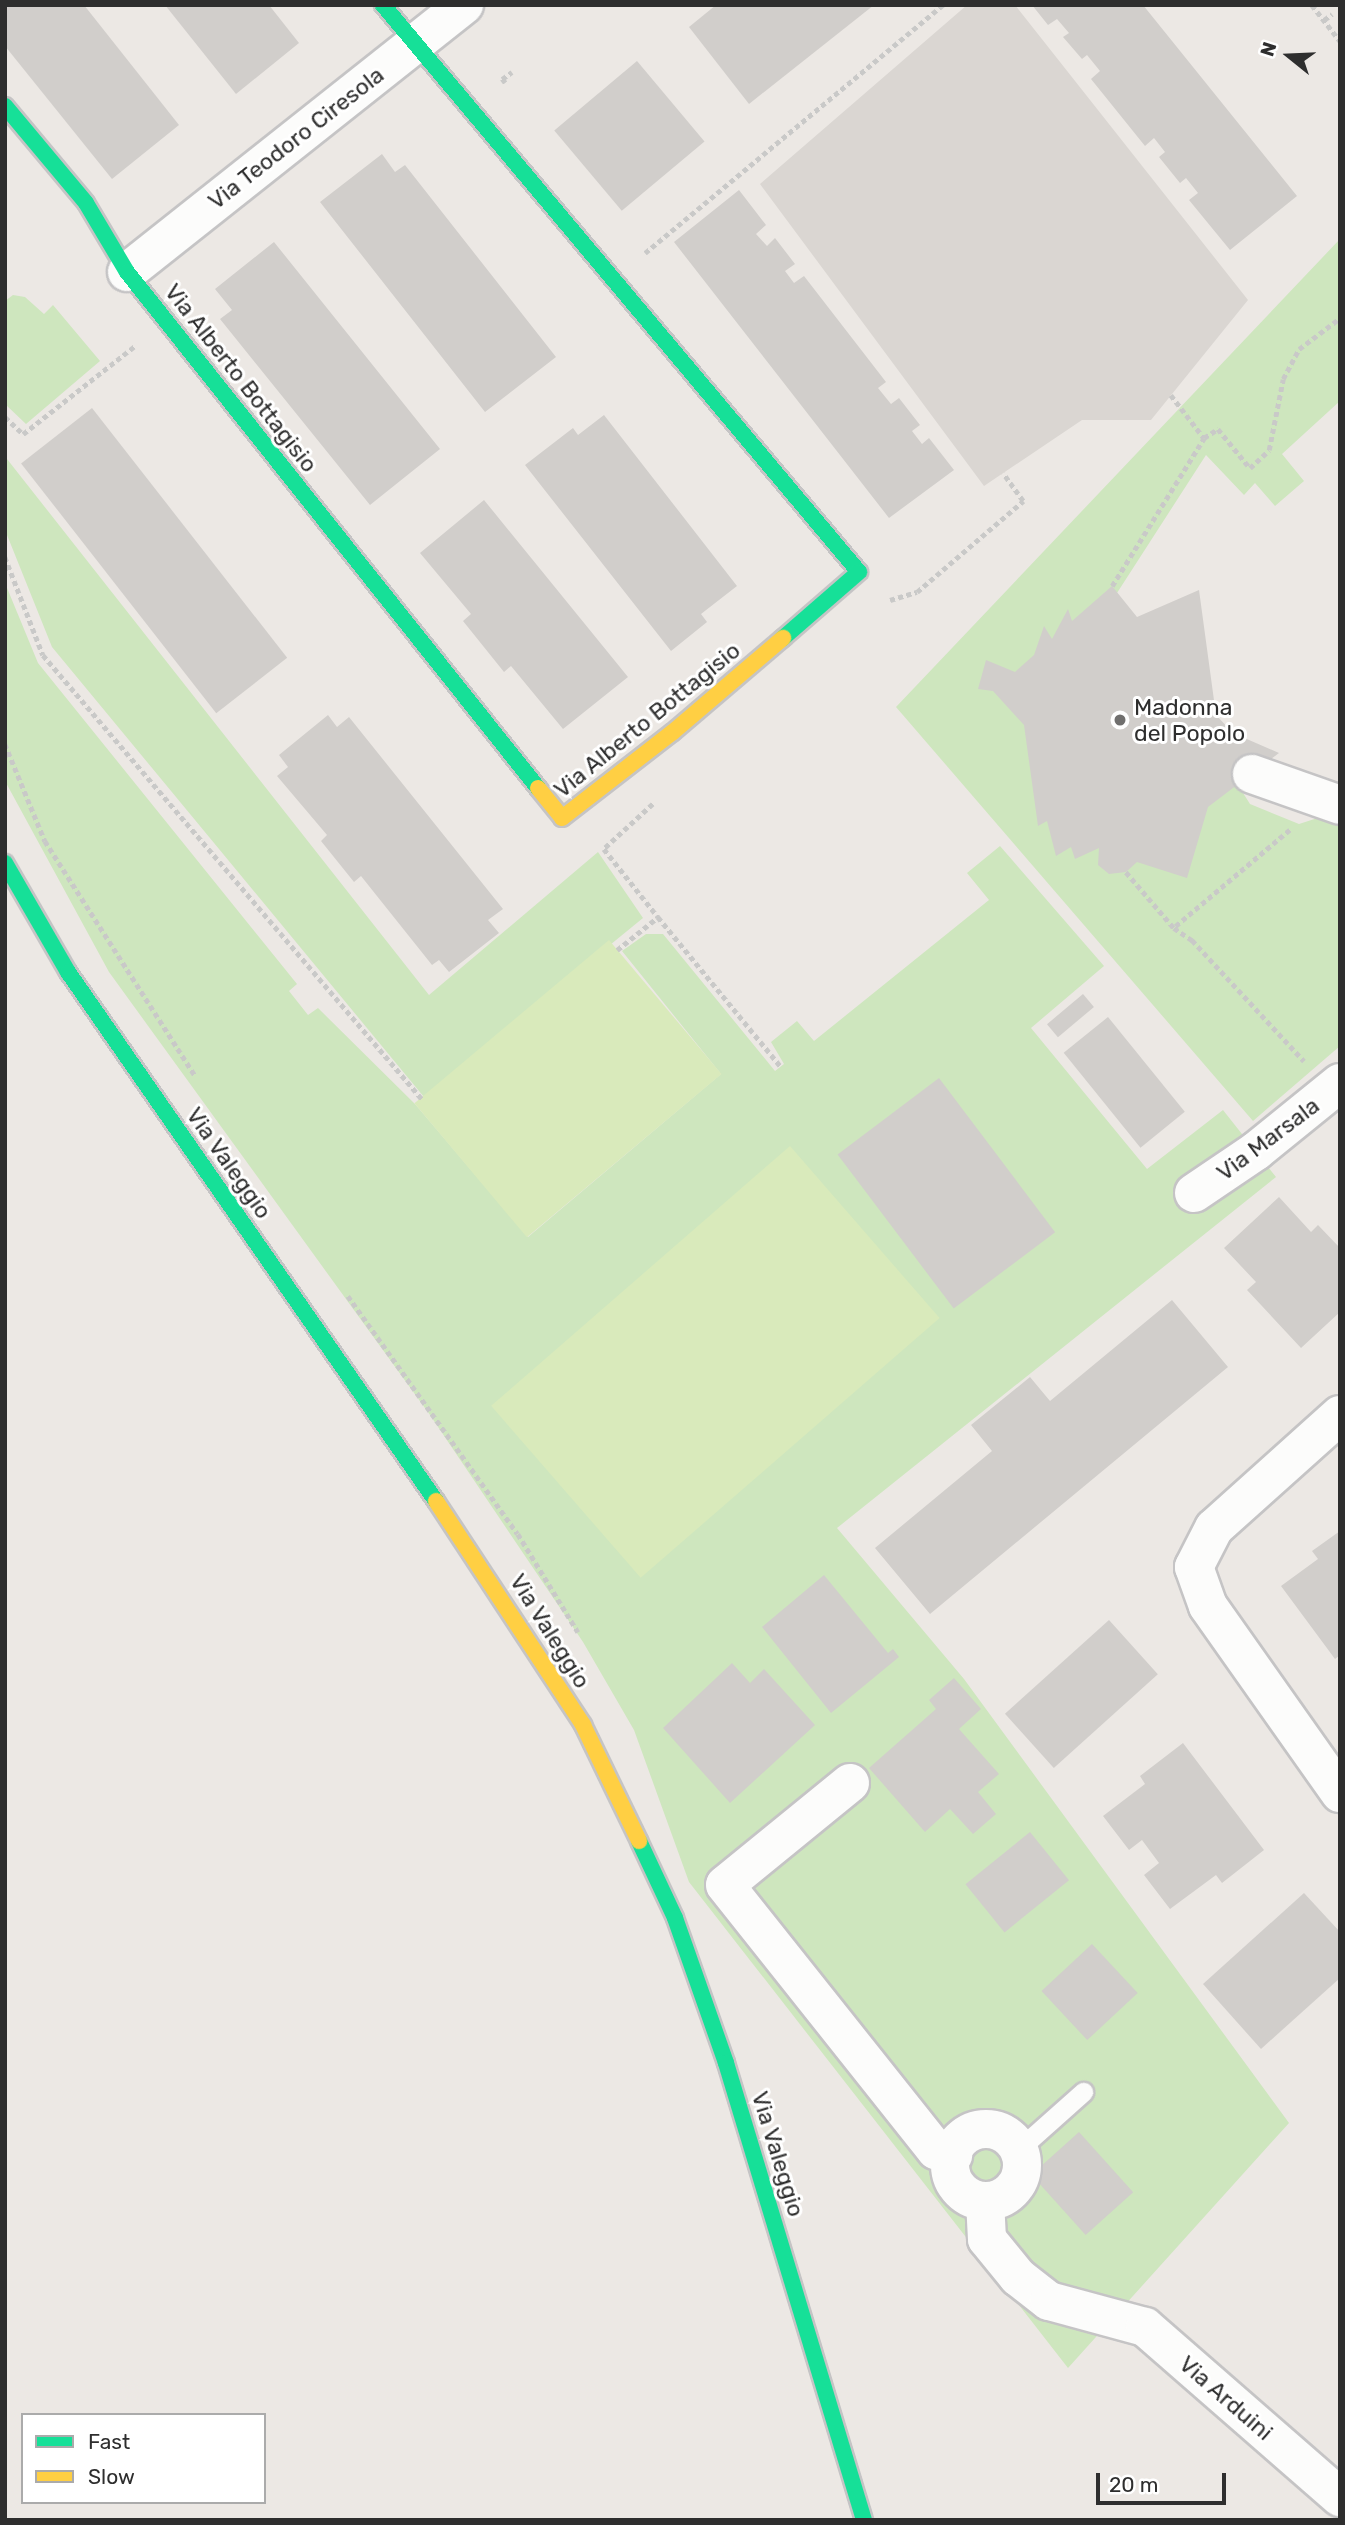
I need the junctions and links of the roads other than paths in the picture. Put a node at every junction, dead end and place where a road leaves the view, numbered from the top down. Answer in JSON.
{"nodes":[{"id":1,"x":383,"y":5,"type":"edge"},
{"id":2,"x":464,"y":5,"type":"edge"},
{"id":3,"x":415,"y":44,"type":"junction"},
{"id":4,"x":5,"y":106,"type":"edge"},
{"id":5,"x":127,"y":272,"type":"junction"},
{"id":6,"x":1252,"y":774,"type":"dead end"},
{"id":7,"x":1333,"y":802,"type":"edge"},
{"id":8,"x":5,"y":863,"type":"edge"},
{"id":9,"x":1335,"y":1087,"type":"edge"},
{"id":10,"x":1194,"y":1193,"type":"dead end"},
{"id":11,"x":1340,"y":1415,"type":"edge"},
{"id":12,"x":850,"y":1783,"type":"dead end"},
{"id":13,"x":1340,"y":1793,"type":"edge"},
{"id":14,"x":1083,"y":2092,"type":"dead end"},
{"id":15,"x":1019,"y":2148,"type":"junction"},
{"id":16,"x":953,"y":2155,"type":"junction"},
{"id":17,"x":985,"y":2201,"type":"junction"},
{"id":18,"x":1340,"y":2497,"type":"edge"},
{"id":19,"x":864,"y":2520,"type":"edge"}],
"edges":[{"from":1,"to":3,"type":"street","name":"Via Alberto Bottagisio"},
{"from":2,"to":3,"type":"street","name":"Via Teodoro Ciresola"},
{"from":3,"to":5,"type":"street","name":"Via Teodoro Ciresola"},
{"from":3,"to":5,"type":"street","name":"Via Alberto Bottagisio"},
{"from":4,"to":5,"type":"street","name":"Via Alberto Bottagisio"},
{"from":6,"to":7,"type":"street"},
{"from":8,"to":19,"type":"street","name":"Via Valeggio"},
{"from":9,"to":10,"type":"street","name":"Via Marsala"},
{"from":11,"to":13,"type":"street"},
{"from":12,"to":16,"type":"street"},
{"from":14,"to":15,"type":"lane"},
{"from":15,"to":16,"type":"street"},
{"from":15,"to":17,"type":"street"},
{"from":16,"to":17,"type":"street"},
{"from":17,"to":18,"type":"street","name":"Via Arduini"}]}
